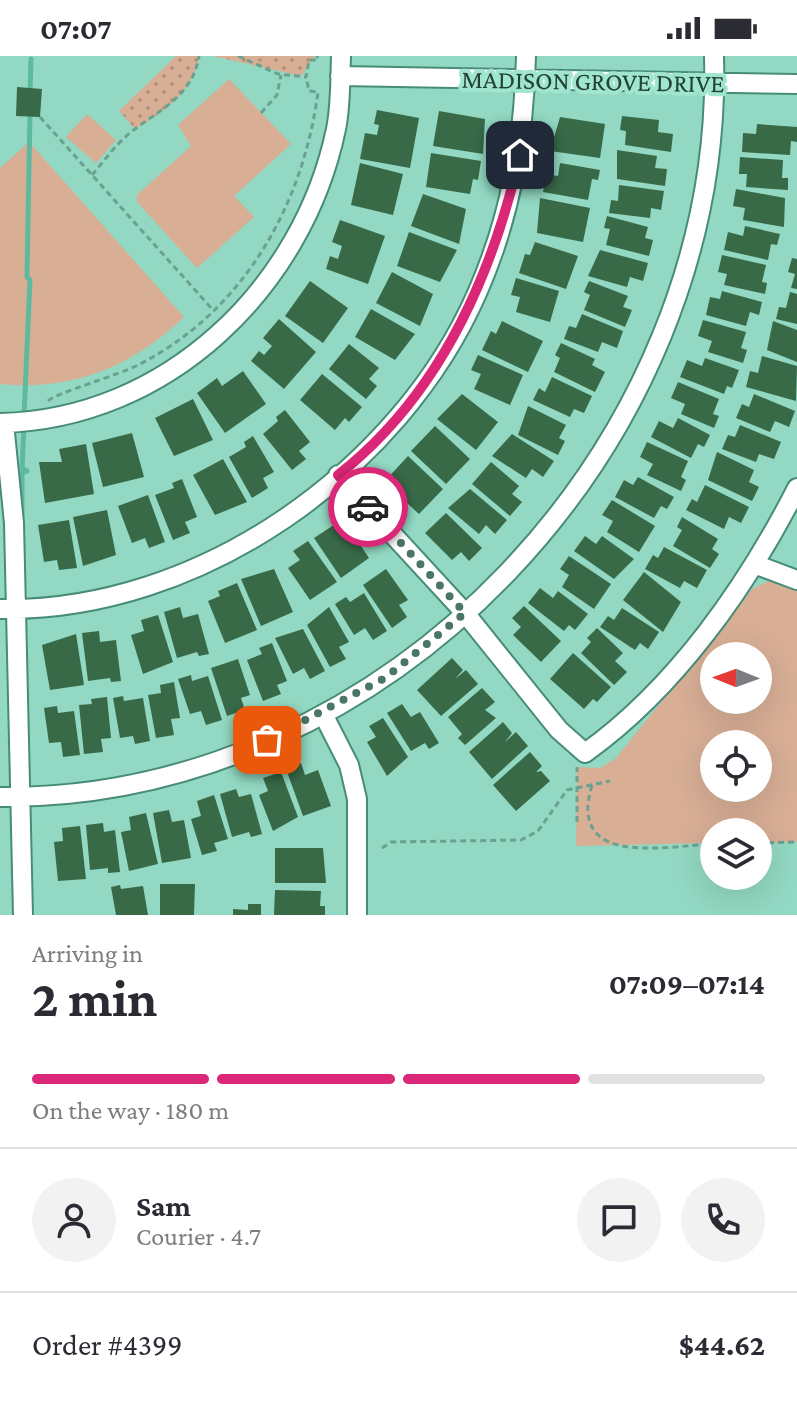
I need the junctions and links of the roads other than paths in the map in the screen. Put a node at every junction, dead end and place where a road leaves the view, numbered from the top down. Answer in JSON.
{"nodes":[{"id":1,"x":341,"y":56,"type":"edge"},
{"id":2,"x":526,"y":56,"type":"edge"},
{"id":3,"x":714,"y":56,"type":"edge"},
{"id":4,"x":340,"y":76,"type":"junction"},
{"id":5,"x":525,"y":81,"type":"junction"},
{"id":6,"x":715,"y":84,"type":"junction"},
{"id":7,"x":797,"y":84,"type":"edge"},
{"id":8,"x":2,"y":423,"type":"edge"},
{"id":9,"x":338,"y":475,"type":"junction"},
{"id":10,"x":797,"y":488,"type":"edge"},
{"id":11,"x":754,"y":564,"type":"junction"},
{"id":12,"x":797,"y":580,"type":"edge"},
{"id":13,"x":7,"y":610,"type":"edge"},
{"id":14,"x":465,"y":613,"type":"junction"},
{"id":15,"x":323,"y":714,"type":"junction"},
{"id":16,"x":0,"y":797,"type":"edge"},
{"id":17,"x":22,"y":797,"type":"junction"},
{"id":18,"x":23,"y":915,"type":"edge"},
{"id":19,"x":357,"y":915,"type":"edge"}],
"edges":[{"from":1,"to":4,"type":"street"},
{"from":2,"to":5,"type":"street"},
{"from":3,"to":6,"type":"street"},
{"from":4,"to":5,"type":"street","name":"MADISON GROVE DRIVE"},
{"from":4,"to":8,"type":"street"},
{"from":5,"to":6,"type":"street","name":"MADISON GROVE DRIVE"},
{"from":5,"to":9,"type":"street"},
{"from":6,"to":7,"type":"street","name":"MADISON GROVE DRIVE"},
{"from":6,"to":14,"type":"street"},
{"from":8,"to":13,"type":"street"},
{"from":9,"to":13,"type":"street"},
{"from":9,"to":14,"type":"street"},
{"from":10,"to":11,"type":"street"},
{"from":11,"to":12,"type":"street"},
{"from":11,"to":14,"type":"street"},
{"from":13,"to":17,"type":"street"},
{"from":14,"to":15,"type":"street"},
{"from":15,"to":17,"type":"street"},
{"from":15,"to":19,"type":"street"},
{"from":16,"to":17,"type":"street"},
{"from":17,"to":18,"type":"street"}]}
